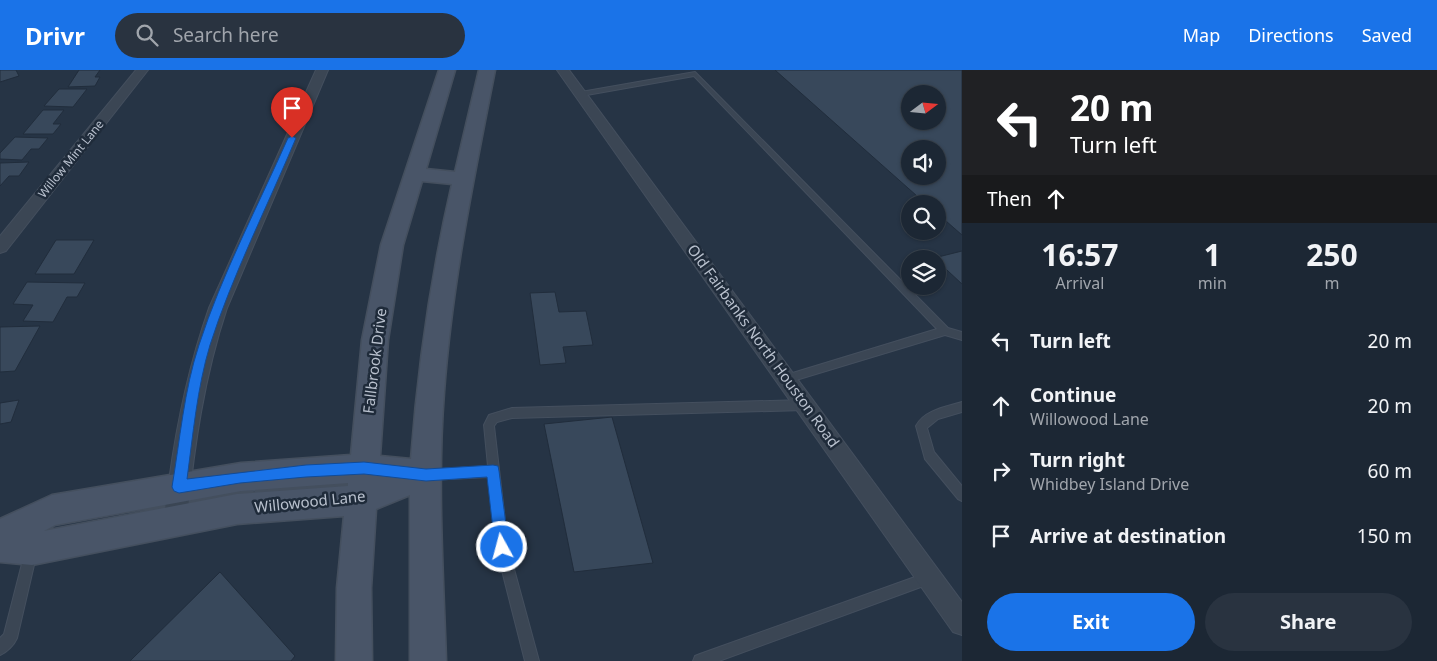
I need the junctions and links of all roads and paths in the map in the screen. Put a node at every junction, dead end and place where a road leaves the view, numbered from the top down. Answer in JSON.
{"nodes":[{"id":1,"x":142,"y":70,"type":"edge"},
{"id":2,"x":322,"y":70,"type":"edge"},
{"id":3,"x":447,"y":70,"type":"edge"},
{"id":4,"x":487,"y":70,"type":"edge"},
{"id":5,"x":563,"y":70,"type":"edge"},
{"id":6,"x":693,"y":72,"type":"edge"},
{"id":7,"x":581,"y":94,"type":"junction"},
{"id":8,"x":414,"y":174,"type":"junction"},
{"id":9,"x":464,"y":179,"type":"junction"},
{"id":10,"x":0,"y":247,"type":"edge"},
{"id":11,"x":945,"y":331,"type":"junction"},
{"id":12,"x":962,"y":336,"type":"edge"},
{"id":13,"x":786,"y":379,"type":"junction"},
{"id":14,"x":805,"y":405,"type":"junction"},
{"id":15,"x":962,"y":408,"type":"edge"},
{"id":16,"x":493,"y":471,"type":"junction"},
{"id":17,"x":426,"y":475,"type":"junction"},
{"id":18,"x":363,"y":484,"type":"junction"},
{"id":19,"x":179,"y":487,"type":"junction"},
{"id":20,"x":962,"y":495,"type":"edge"},
{"id":21,"x":176,"y":519,"type":"junction"},
{"id":22,"x":0,"y":536,"type":"edge"},
{"id":23,"x":0,"y":546,"type":"edge"},
{"id":24,"x":32,"y":549,"type":"junction"},
{"id":25,"x":929,"y":578,"type":"junction"},
{"id":26,"x":962,"y":623,"type":"edge"},
{"id":27,"x":0,"y":648,"type":"edge"},
{"id":28,"x":354,"y":661,"type":"edge"},
{"id":29,"x":428,"y":661,"type":"edge"},
{"id":30,"x":532,"y":661,"type":"edge"},
{"id":31,"x":700,"y":661,"type":"edge"}],
"edges":[{"from":1,"to":10,"type":"street","name":"Willow Mint Lane"},
{"from":2,"to":19,"type":"street"},
{"from":3,"to":8,"type":"main road","name":"Fallbrook Drive"},
{"from":4,"to":9,"type":"main road"},
{"from":5,"to":7,"type":"street","name":"Old Fairbanks North Houston Road"},
{"from":6,"to":7,"type":"lane"},
{"from":6,"to":11,"type":"lane"},
{"from":7,"to":13,"type":"street","name":"Old Fairbanks North Houston Road"},
{"from":8,"to":9,"type":"main road"},
{"from":8,"to":18,"type":"main road","name":"Fallbrook Drive"},
{"from":9,"to":17,"type":"main road"},
{"from":11,"to":12,"type":"lane"},
{"from":11,"to":13,"type":"lane"},
{"from":13,"to":14,"type":"street","name":"Old Fairbanks North Houston Road"},
{"from":14,"to":16,"type":"lane"},
{"from":14,"to":25,"type":"street","name":"Old Fairbanks North Houston Road"},
{"from":15,"to":20,"type":"lane"},
{"from":16,"to":17,"type":"lane"},
{"from":16,"to":30,"type":"lane"},
{"from":17,"to":18,"type":"main road","name":"Willowood Lane"},
{"from":17,"to":29,"type":"main road"},
{"from":18,"to":19,"type":"main road","name":"Willowood Lane"},
{"from":18,"to":21,"type":"main road","name":"Willowood Lane"},
{"from":18,"to":28,"type":"main road","name":"Fallbrook Drive"},
{"from":19,"to":21,"type":"street"},
{"from":19,"to":22,"type":"main road","name":"Willowood Lane"},
{"from":21,"to":24,"type":"main road","name":"Willowood Lane"},
{"from":23,"to":24,"type":"main road","name":"Willowood Lane"},
{"from":24,"to":27,"type":"lane"},
{"from":25,"to":26,"type":"street","name":"Old Fairbanks North Houston Road"},
{"from":25,"to":31,"type":"lane"}]}
